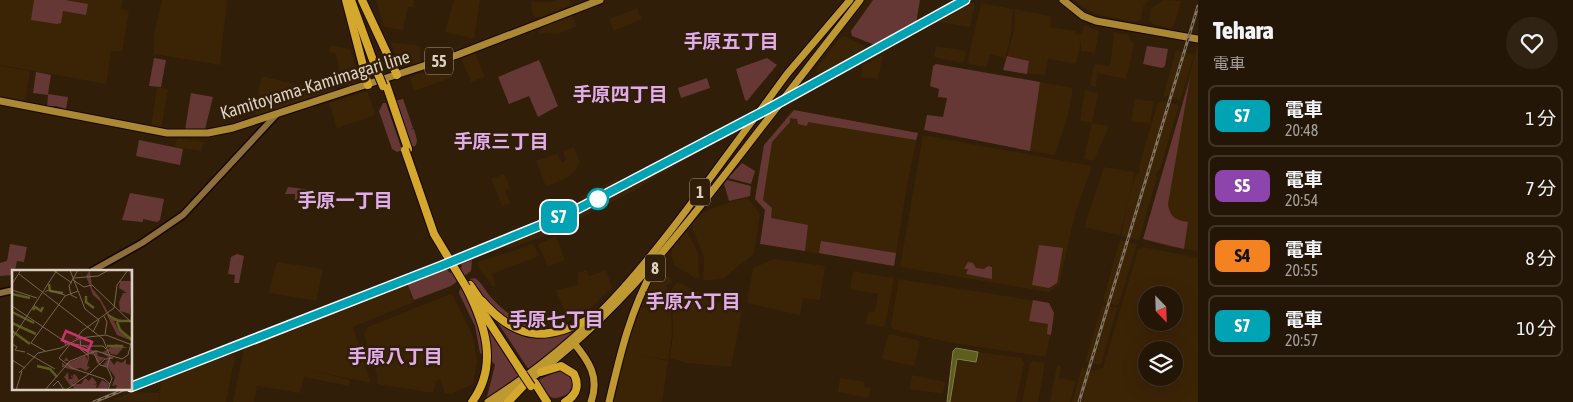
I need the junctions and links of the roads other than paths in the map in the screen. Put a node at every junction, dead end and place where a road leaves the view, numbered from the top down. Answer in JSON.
{"nodes":[{"id":1,"x":346,"y":0,"type":"edge"},
{"id":2,"x":351,"y":0,"type":"edge"},
{"id":3,"x":355,"y":0,"type":"edge"},
{"id":4,"x":362,"y":0,"type":"edge"},
{"id":5,"x":600,"y":0,"type":"edge"},
{"id":6,"x":850,"y":0,"type":"edge"},
{"id":7,"x":860,"y":0,"type":"edge"},
{"id":8,"x":1063,"y":0,"type":"edge"},
{"id":9,"x":1198,"y":39,"type":"edge"},
{"id":10,"x":380,"y":73,"type":"junction"},
{"id":11,"x":397,"y":75,"type":"junction"},
{"id":12,"x":368,"y":85,"type":"junction"},
{"id":13,"x":0,"y":101,"type":"edge"},
{"id":14,"x":276,"y":115,"type":"junction"},
{"id":15,"x":726,"y":171,"type":"joint"},
{"id":16,"x":643,"y":264,"type":"junction"},
{"id":17,"x":654,"y":265,"type":"junction"},
{"id":18,"x":94,"y":270,"type":"edge"},
{"id":19,"x":468,"y":286,"type":"junction"},
{"id":20,"x":482,"y":301,"type":"junction"},
{"id":21,"x":596,"y":316,"type":"junction"},
{"id":22,"x":573,"y":341,"type":"junction"},
{"id":23,"x":525,"y":372,"type":"junction"},
{"id":24,"x":541,"y":372,"type":"junction"},
{"id":25,"x":531,"y":384,"type":"junction"},
{"id":26,"x":541,"y":399,"type":"edge"},
{"id":27,"x":472,"y":402,"type":"edge"},
{"id":28,"x":488,"y":402,"type":"edge"},
{"id":29,"x":497,"y":402,"type":"edge"},
{"id":30,"x":508,"y":402,"type":"edge"},
{"id":31,"x":547,"y":402,"type":"edge"},
{"id":32,"x":551,"y":402,"type":"edge"},
{"id":33,"x":565,"y":402,"type":"edge"},
{"id":34,"x":591,"y":402,"type":"edge"},
{"id":35,"x":609,"y":402,"type":"edge"}],
"edges":[{"from":1,"to":12,"type":"highway"},
{"from":2,"to":10,"type":"highway"},
{"from":3,"to":10,"type":"highway"},
{"from":4,"to":11,"type":"highway"},
{"from":5,"to":11,"type":"main road","name":"Kamitoyama-Kamimagari line","number":"55"},
{"from":6,"to":16,"type":"highway","number":"1","bridge":true},
{"from":7,"to":15,"type":"highway","number":"1","bridge":true},
{"from":8,"to":9,"type":"main road"},
{"from":10,"to":19,"type":"highway","bridge":true},
{"from":11,"to":12,"type":"main road","name":"Kamitoyama-Kamimagari line","number":"55"},
{"from":12,"to":14,"type":"main road","name":"Kamitoyama-Kamimagari line","number":"55"},
{"from":13,"to":14,"type":"main road","name":"Kamitoyama-Kamimagari line","number":"55"},
{"from":14,"to":18,"type":"main road"},
{"from":15,"to":17,"type":"highway","number":"8"},
{"from":16,"to":17,"type":"highway","number":"8"},
{"from":16,"to":21,"type":"highway","number":"1"},
{"from":17,"to":22,"type":"highway","number":"1"},
{"from":17,"to":35,"type":"highway","number":"8"},
{"from":19,"to":20,"type":"highway"},
{"from":19,"to":23,"type":"highway"},
{"from":19,"to":27,"type":"highway"},
{"from":20,"to":21,"type":"highway"},
{"from":20,"to":23,"type":"highway"},
{"from":21,"to":22,"type":"highway","number":"1"},
{"from":22,"to":24,"type":"highway","number":"1"},
{"from":22,"to":28,"type":"highway","number":"1"},
{"from":22,"to":34,"type":"highway"},
{"from":23,"to":25,"type":"highway","bridge":true},
{"from":24,"to":25,"type":"highway","number":"1"},
{"from":24,"to":33,"type":"highway"},
{"from":25,"to":26,"type":"highway"},
{"from":25,"to":29,"type":"highway","number":"1"},
{"from":25,"to":30,"type":"highway"},
{"from":26,"to":31,"type":"highway"},
{"from":26,"to":32,"type":"highway"}]}
